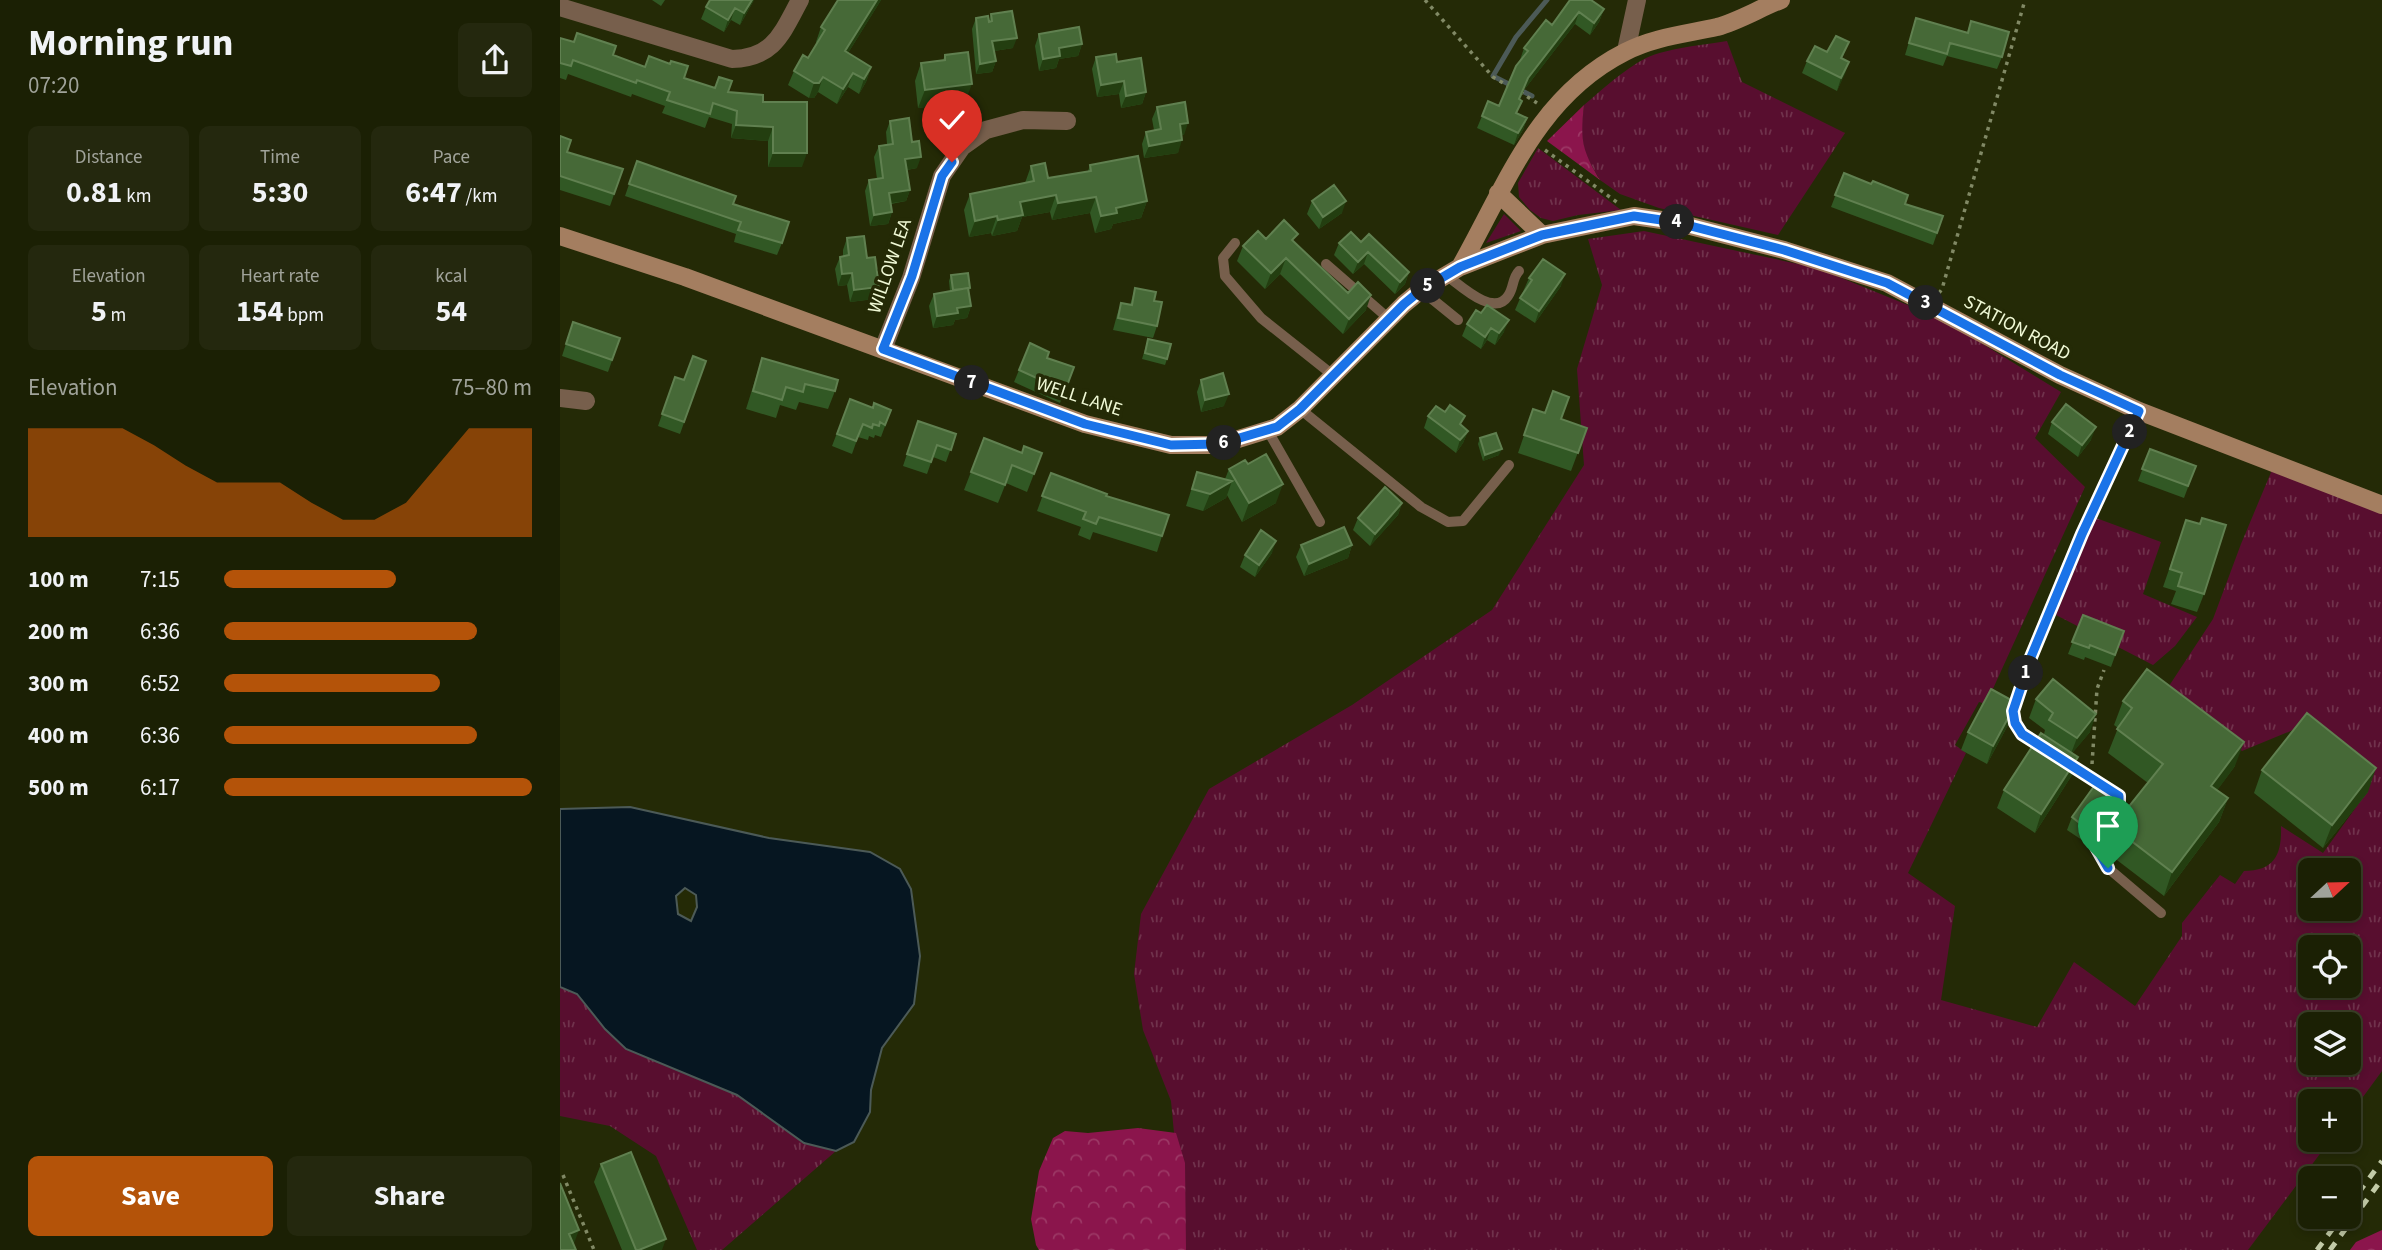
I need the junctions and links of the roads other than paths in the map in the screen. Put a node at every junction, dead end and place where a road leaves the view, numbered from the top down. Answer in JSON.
{"nodes":[{"id":1,"x":800,"y":0,"type":"edge"},
{"id":2,"x":1637,"y":0,"type":"edge"},
{"id":3,"x":1781,"y":0,"type":"edge"},
{"id":4,"x":560,"y":8,"type":"edge"},
{"id":5,"x":1626,"y":51,"type":"junction"},
{"id":6,"x":1067,"y":121,"type":"dead end"},
{"id":7,"x":1498,"y":193,"type":"junction"},
{"id":8,"x":1542,"y":235,"type":"junction"},
{"id":9,"x":560,"y":236,"type":"edge"},
{"id":10,"x":1235,"y":243,"type":"dead end"},
{"id":11,"x":1326,"y":264,"type":"dead end"},
{"id":12,"x":1453,"y":271,"type":"junction"},
{"id":13,"x":1520,"y":271,"type":"dead end"},
{"id":14,"x":1421,"y":290,"type":"junction"},
{"id":15,"x":1388,"y":318,"type":"junction"},
{"id":16,"x":1458,"y":320,"type":"dead end"},
{"id":17,"x":883,"y":349,"type":"junction"},
{"id":18,"x":1334,"y":376,"type":"junction"},
{"id":19,"x":560,"y":398,"type":"edge"},
{"id":20,"x":586,"y":401,"type":"dead end"},
{"id":21,"x":1300,"y":409,"type":"junction"},
{"id":22,"x":2139,"y":411,"type":"junction"},
{"id":23,"x":1268,"y":431,"type":"junction"},
{"id":24,"x":1510,"y":465,"type":"dead end"},
{"id":25,"x":2382,"y":505,"type":"edge"},
{"id":26,"x":1320,"y":522,"type":"dead end"},
{"id":27,"x":2161,"y":913,"type":"dead end"}],
"edges":[{"from":1,"to":4,"type":"street"},
{"from":2,"to":5,"type":"street"},
{"from":3,"to":5,"type":"street"},
{"from":5,"to":7,"type":"street"},
{"from":6,"to":17,"type":"street","name":"WILLOW LEA"},
{"from":7,"to":8,"type":"street"},
{"from":7,"to":12,"type":"street"},
{"from":8,"to":12,"type":"street","name":"WELL LANE"},
{"from":8,"to":22,"type":"street","name":"STATION ROAD"},
{"from":9,"to":17,"type":"street","name":"WELL LANE"},
{"from":10,"to":18,"type":"lane"},
{"from":11,"to":15,"type":"lane"},
{"from":12,"to":13,"type":"lane"},
{"from":12,"to":14,"type":"street","name":"WELL LANE"},
{"from":14,"to":15,"type":"street","name":"WELL LANE"},
{"from":14,"to":16,"type":"lane"},
{"from":15,"to":18,"type":"street","name":"WELL LANE"},
{"from":17,"to":23,"type":"street","name":"WELL LANE"},
{"from":18,"to":21,"type":"street","name":"WELL LANE"},
{"from":19,"to":20,"type":"street"},
{"from":21,"to":23,"type":"street","name":"WELL LANE"},
{"from":21,"to":24,"type":"lane"},
{"from":22,"to":25,"type":"street","name":"STATION ROAD"},
{"from":22,"to":27,"type":"lane"},
{"from":23,"to":26,"type":"lane"}]}
